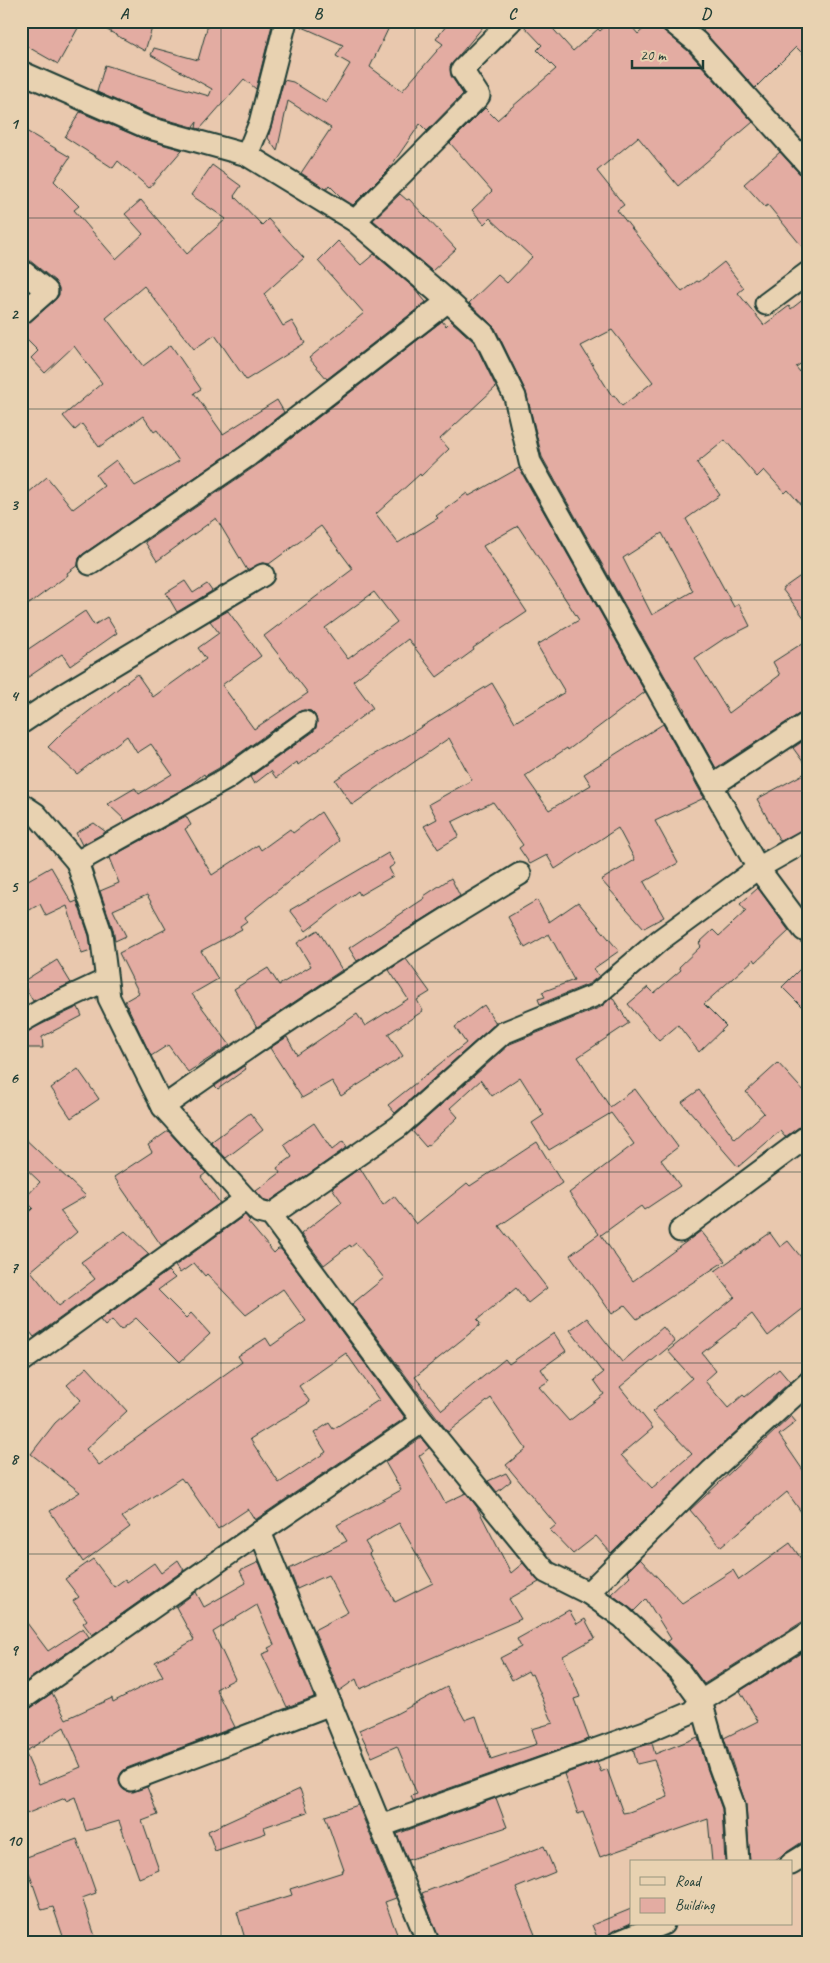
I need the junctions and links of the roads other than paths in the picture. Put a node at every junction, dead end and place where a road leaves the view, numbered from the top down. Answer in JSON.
{"nodes":[{"id":1,"x":286,"y":21,"type":"edge"},
{"id":2,"x":510,"y":21,"type":"edge"},
{"id":3,"x":677,"y":23,"type":"edge"},
{"id":4,"x":21,"y":72,"type":"edge"},
{"id":5,"x":247,"y":155,"type":"junction"},
{"id":6,"x":809,"y":166,"type":"edge"},
{"id":7,"x":355,"y":221,"type":"junction"},
{"id":8,"x":21,"y":270,"type":"edge"},
{"id":9,"x":809,"y":272,"type":"edge"},
{"id":10,"x":448,"y":301,"type":"junction"},
{"id":11,"x":766,"y":304,"type":"dead end"},
{"id":12,"x":21,"y":314,"type":"edge"},
{"id":13,"x":90,"y":564,"type":"dead end"},
{"id":14,"x":263,"y":575,"type":"dead end"},
{"id":15,"x":305,"y":722,"type":"dead end"},
{"id":16,"x":809,"y":722,"type":"edge"},
{"id":17,"x":21,"y":723,"type":"edge"},
{"id":18,"x":712,"y":786,"type":"junction"},
{"id":19,"x":21,"y":804,"type":"edge"},
{"id":20,"x":809,"y":839,"type":"edge"},
{"id":21,"x":77,"y":862,"type":"junction"},
{"id":22,"x":758,"y":868,"type":"junction"},
{"id":23,"x":520,"y":874,"type":"dead end"},
{"id":24,"x":809,"y":933,"type":"edge"},
{"id":25,"x":106,"y":980,"type":"junction"},
{"id":26,"x":21,"y":1022,"type":"edge"},
{"id":27,"x":163,"y":1107,"type":"junction"},
{"id":28,"x":809,"y":1135,"type":"edge"},
{"id":29,"x":246,"y":1199,"type":"junction"},
{"id":30,"x":272,"y":1215,"type":"junction"},
{"id":31,"x":680,"y":1231,"type":"dead end"},
{"id":32,"x":21,"y":1362,"type":"edge"},
{"id":33,"x":809,"y":1382,"type":"edge"},
{"id":34,"x":423,"y":1421,"type":"junction"},
{"id":35,"x":260,"y":1532,"type":"junction"},
{"id":36,"x":588,"y":1593,"type":"junction"},
{"id":37,"x":809,"y":1633,"type":"edge"},
{"id":38,"x":21,"y":1700,"type":"edge"},
{"id":39,"x":701,"y":1701,"type":"junction"},
{"id":40,"x":330,"y":1704,"type":"junction"},
{"id":41,"x":131,"y":1780,"type":"dead end"},
{"id":42,"x":381,"y":1826,"type":"junction"},
{"id":43,"x":809,"y":1853,"type":"edge"},
{"id":44,"x":738,"y":1860,"type":"edge"},
{"id":45,"x":792,"y":1863,"type":"edge"},
{"id":46,"x":659,"y":1926,"type":"edge"},
{"id":47,"x":428,"y":1942,"type":"edge"},
{"id":48,"x":618,"y":1942,"type":"edge"}],
"edges":[{"from":1,"to":5,"type":"street"},
{"from":2,"to":7,"type":"street"},
{"from":3,"to":6,"type":"street"},
{"from":4,"to":5,"type":"street"},
{"from":5,"to":7,"type":"street"},
{"from":7,"to":10,"type":"street"},
{"from":8,"to":12,"type":"street"},
{"from":9,"to":11,"type":"street"},
{"from":10,"to":13,"type":"street"},
{"from":10,"to":18,"type":"street"},
{"from":14,"to":17,"type":"street"},
{"from":15,"to":21,"type":"street"},
{"from":16,"to":18,"type":"street"},
{"from":18,"to":22,"type":"street"},
{"from":19,"to":21,"type":"street"},
{"from":20,"to":22,"type":"street"},
{"from":21,"to":25,"type":"street"},
{"from":22,"to":24,"type":"street"},
{"from":22,"to":30,"type":"street"},
{"from":23,"to":27,"type":"street"},
{"from":25,"to":26,"type":"street"},
{"from":25,"to":27,"type":"street"},
{"from":27,"to":29,"type":"street"},
{"from":28,"to":31,"type":"street"},
{"from":29,"to":30,"type":"street"},
{"from":29,"to":32,"type":"street"},
{"from":30,"to":34,"type":"street"},
{"from":33,"to":36,"type":"street"},
{"from":34,"to":35,"type":"street"},
{"from":34,"to":36,"type":"street"},
{"from":35,"to":38,"type":"street"},
{"from":35,"to":40,"type":"street"},
{"from":36,"to":39,"type":"street"},
{"from":37,"to":39,"type":"street"},
{"from":39,"to":42,"type":"street"},
{"from":39,"to":44,"type":"street"},
{"from":40,"to":41,"type":"street"},
{"from":40,"to":42,"type":"street"},
{"from":42,"to":47,"type":"street"},
{"from":43,"to":45,"type":"street"},
{"from":46,"to":48,"type":"street"}]}
